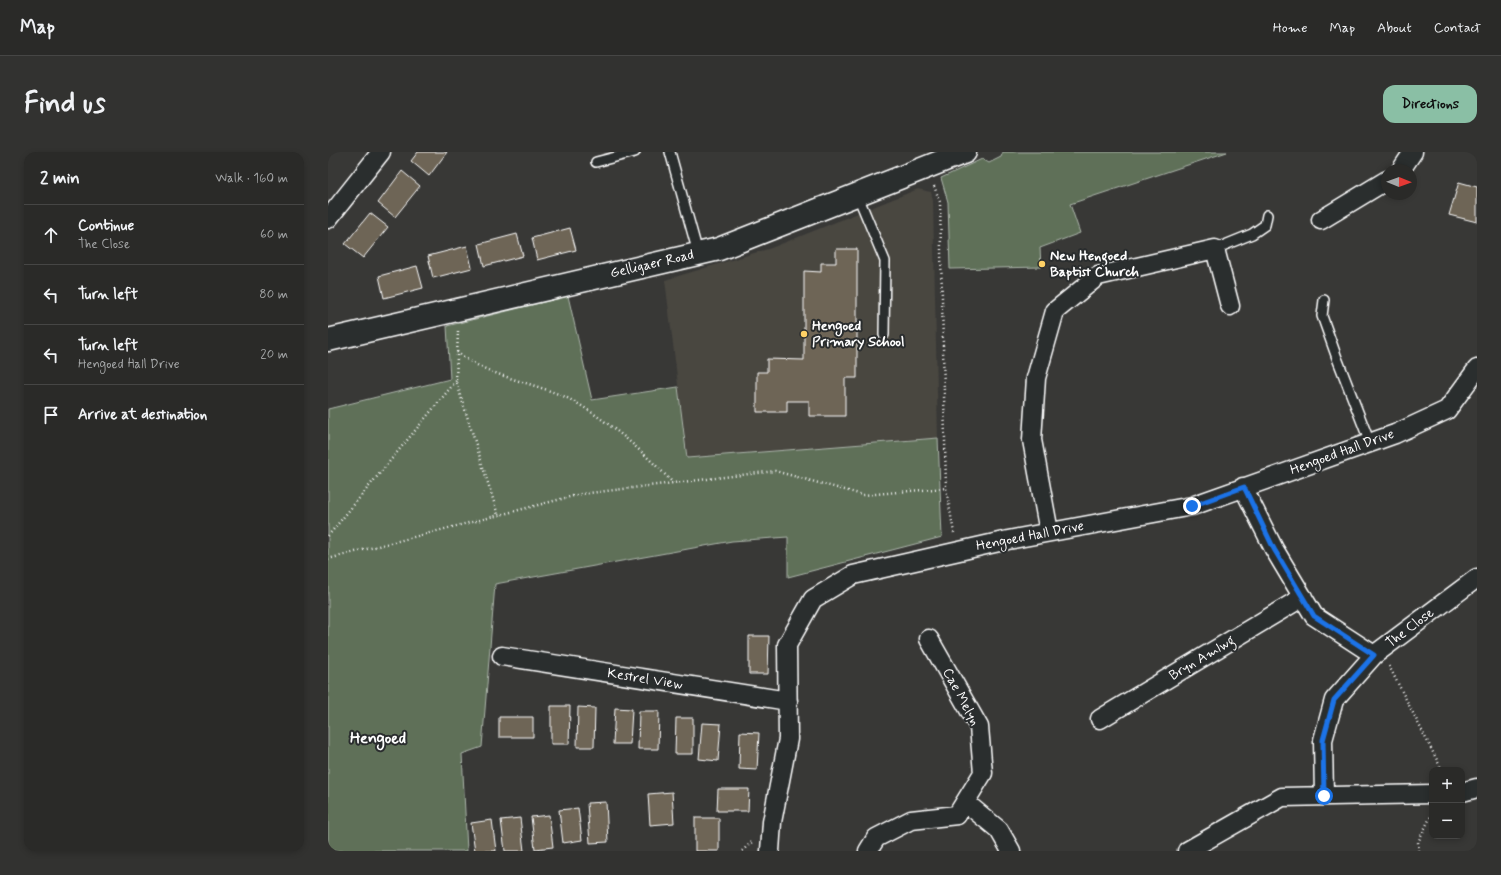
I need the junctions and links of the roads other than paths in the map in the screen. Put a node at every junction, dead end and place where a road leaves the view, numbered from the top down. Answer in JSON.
{"nodes":[{"id":1,"x":381,"y":152,"type":"edge"},
{"id":2,"x":635,"y":152,"type":"edge"},
{"id":3,"x":670,"y":152,"type":"edge"},
{"id":4,"x":1412,"y":152,"type":"edge"},
{"id":5,"x":959,"y":153,"type":"edge"},
{"id":6,"x":596,"y":162,"type":"dead end"},
{"id":7,"x":1405,"y":164,"type":"edge"},
{"id":8,"x":1381,"y":184,"type":"edge"},
{"id":9,"x":857,"y":194,"type":"junction"},
{"id":10,"x":1267,"y":215,"type":"dead end"},
{"id":11,"x":328,"y":218,"type":"edge"},
{"id":12,"x":1321,"y":220,"type":"dead end"},
{"id":13,"x":1215,"y":249,"type":"junction"},
{"id":14,"x":698,"y":253,"type":"junction"},
{"id":15,"x":1324,"y":300,"type":"dead end"},
{"id":16,"x":1230,"y":306,"type":"dead end"},
{"id":17,"x":884,"y":335,"type":"dead end"},
{"id":18,"x":328,"y":340,"type":"edge"},
{"id":19,"x":1477,"y":368,"type":"edge"},
{"id":20,"x":1370,"y":443,"type":"junction"},
{"id":21,"x":1244,"y":487,"type":"junction"},
{"id":22,"x":1050,"y":532,"type":"junction"},
{"id":23,"x":1477,"y":578,"type":"edge"},
{"id":24,"x":1303,"y":597,"type":"junction"},
{"id":25,"x":929,"y":639,"type":"dead end"},
{"id":26,"x":1377,"y":653,"type":"junction"},
{"id":27,"x":502,"y":656,"type":"dead end"},
{"id":28,"x":788,"y":701,"type":"junction"},
{"id":29,"x":1100,"y":719,"type":"dead end"},
{"id":30,"x":1477,"y":788,"type":"edge"},
{"id":31,"x":1465,"y":791,"type":"edge"},
{"id":32,"x":1429,"y":794,"type":"edge"},
{"id":33,"x":1324,"y":796,"type":"junction"},
{"id":34,"x":965,"y":802,"type":"junction"},
{"id":35,"x":770,"y":851,"type":"edge"},
{"id":36,"x":868,"y":851,"type":"edge"},
{"id":37,"x":1012,"y":851,"type":"edge"},
{"id":38,"x":1187,"y":851,"type":"edge"}],
"edges":[{"from":1,"to":11,"type":"street"},
{"from":2,"to":6,"type":"lane"},
{"from":3,"to":14,"type":"lane"},
{"from":4,"to":7,"type":"street"},
{"from":5,"to":9,"type":"street","name":"Gelligaer Road"},
{"from":8,"to":12,"type":"street"},
{"from":9,"to":14,"type":"street","name":"Gelligaer Road"},
{"from":9,"to":17,"type":"lane"},
{"from":10,"to":13,"type":"lane"},
{"from":13,"to":16,"type":"street"},
{"from":13,"to":22,"type":"street"},
{"from":14,"to":18,"type":"street","name":"Gelligaer Road"},
{"from":15,"to":20,"type":"lane"},
{"from":19,"to":20,"type":"street","name":"Hengoed Hall Drive"},
{"from":20,"to":21,"type":"street","name":"Hengoed Hall Drive"},
{"from":21,"to":22,"type":"street","name":"Hengoed Hall Drive"},
{"from":21,"to":24,"type":"street"},
{"from":22,"to":28,"type":"street","name":"Hengoed Hall Drive"},
{"from":23,"to":26,"type":"street","name":"The Close"},
{"from":24,"to":26,"type":"street"},
{"from":24,"to":29,"type":"street","name":"Bryn Amlwg"},
{"from":25,"to":34,"type":"street","name":"Cae Melyn"},
{"from":26,"to":33,"type":"street","name":"The Close"},
{"from":27,"to":28,"type":"street","name":"Kestrel View"},
{"from":28,"to":35,"type":"street","name":"Hengoed Hall Drive"},
{"from":30,"to":31,"type":"street"},
{"from":32,"to":33,"type":"street"},
{"from":33,"to":38,"type":"street"},
{"from":34,"to":36,"type":"street","name":"Cae Melyn"},
{"from":34,"to":37,"type":"street"}]}
